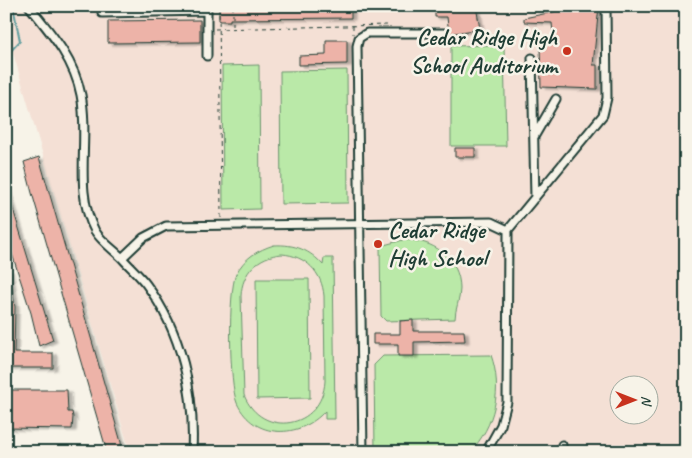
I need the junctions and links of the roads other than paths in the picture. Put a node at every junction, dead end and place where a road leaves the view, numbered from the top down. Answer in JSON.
{"nodes":[{"id":1,"x":29,"y":6,"type":"edge"},
{"id":2,"x":606,"y":6,"type":"edge"},
{"id":3,"x":102,"y":13,"type":"dead end"},
{"id":4,"x":444,"y":33,"type":"dead end"},
{"id":5,"x":207,"y":56,"type":"dead end"},
{"id":6,"x":532,"y":58,"type":"dead end"},
{"id":7,"x":556,"y":99,"type":"dead end"},
{"id":8,"x":534,"y":137,"type":"junction"},
{"id":9,"x":535,"y":198,"type":"junction"},
{"id":10,"x":358,"y":224,"type":"junction"},
{"id":11,"x":508,"y":230,"type":"junction"},
{"id":12,"x":122,"y":258,"type":"junction"},
{"id":13,"x":192,"y":452,"type":"edge"},
{"id":14,"x":363,"y":452,"type":"edge"},
{"id":15,"x":486,"y":452,"type":"edge"}],
"edges":[{"from":1,"to":12,"type":"lane"},
{"from":2,"to":9,"type":"lane"},
{"from":3,"to":5,"type":"lane"},
{"from":4,"to":10,"type":"lane"},
{"from":6,"to":8,"type":"lane"},
{"from":7,"to":8,"type":"lane"},
{"from":8,"to":9,"type":"lane"},
{"from":9,"to":11,"type":"lane"},
{"from":10,"to":11,"type":"lane"},
{"from":10,"to":12,"type":"lane"},
{"from":10,"to":14,"type":"lane"},
{"from":11,"to":15,"type":"lane"},
{"from":12,"to":13,"type":"lane"}]}
